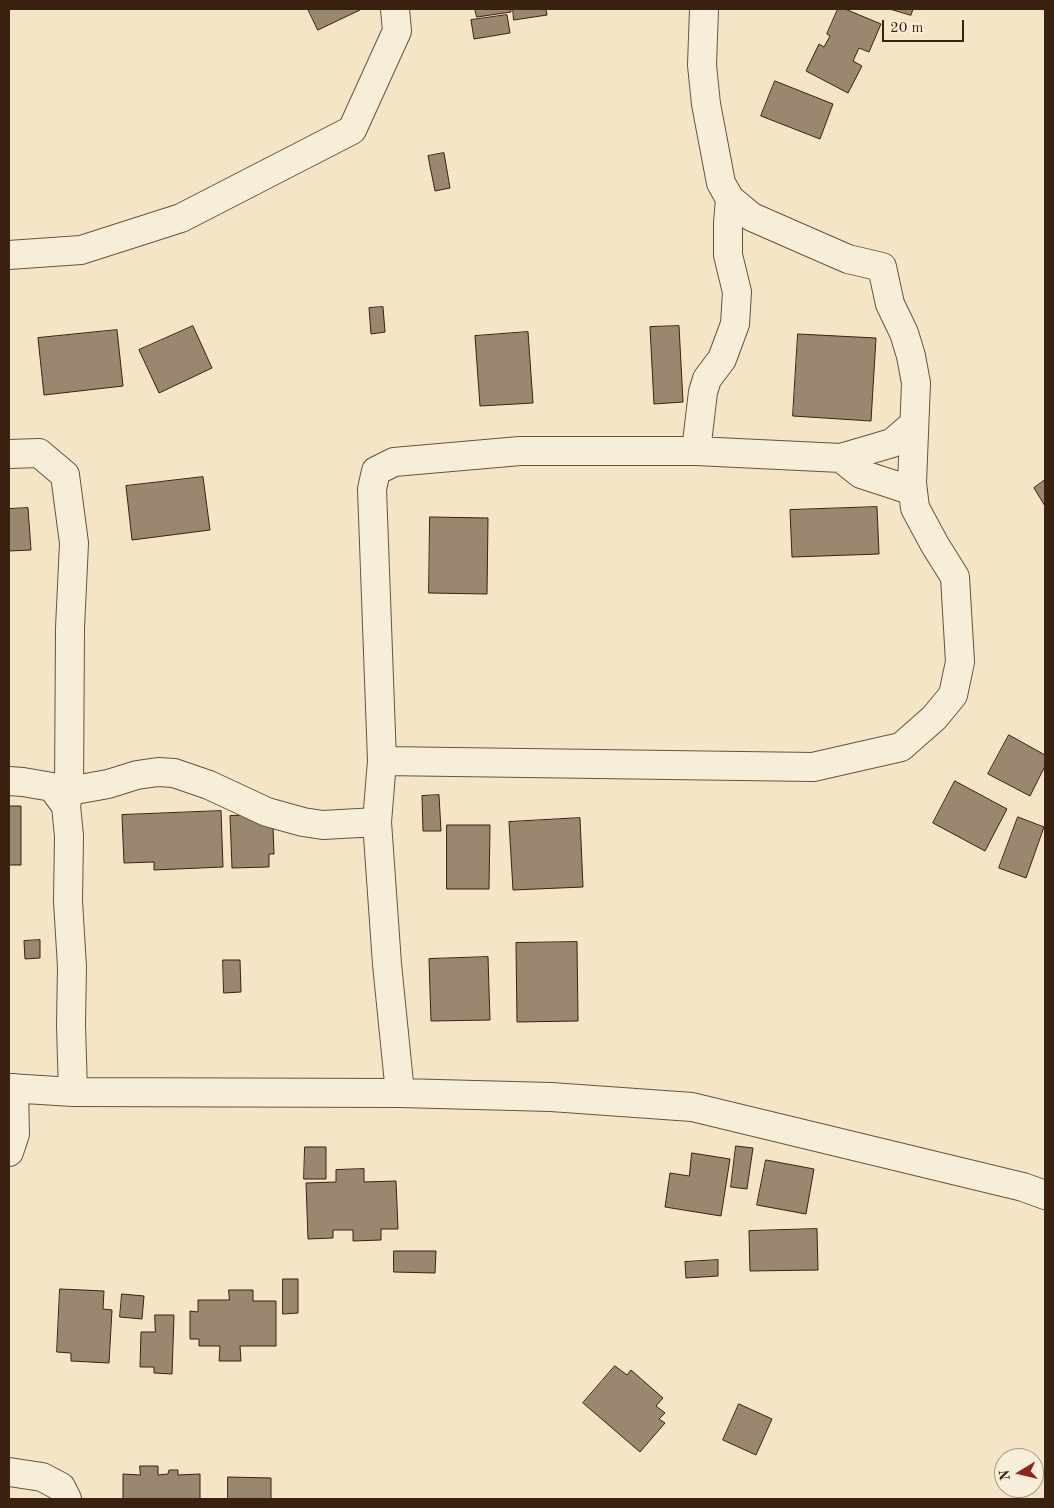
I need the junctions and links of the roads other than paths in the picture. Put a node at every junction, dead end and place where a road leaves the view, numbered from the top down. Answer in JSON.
{"nodes":[{"id":1,"x":395,"y":9,"type":"edge"},
{"id":2,"x":704,"y":9,"type":"edge"},
{"id":3,"x":730,"y":200,"type":"junction"},
{"id":4,"x":9,"y":255,"type":"edge"},
{"id":5,"x":913,"y":425,"type":"junction"},
{"id":6,"x":696,"y":451,"type":"junction"},
{"id":7,"x":9,"y":454,"type":"edge"},
{"id":8,"x":841,"y":458,"type":"junction"},
{"id":9,"x":913,"y":492,"type":"junction"},
{"id":10,"x":382,"y":761,"type":"junction"},
{"id":11,"x":9,"y":781,"type":"edge"},
{"id":12,"x":67,"y":799,"type":"junction"},
{"id":13,"x":377,"y":822,"type":"junction"},
{"id":14,"x":11,"y":1088,"type":"edge"},
{"id":15,"x":73,"y":1092,"type":"junction"},
{"id":16,"x":400,"y":1093,"type":"junction"},
{"id":17,"x":9,"y":1152,"type":"edge"},
{"id":18,"x":1045,"y":1195,"type":"edge"},
{"id":19,"x":9,"y":1472,"type":"edge"},
{"id":20,"x":67,"y":1499,"type":"edge"}],
"edges":[{"from":1,"to":4,"type":"street"},
{"from":2,"to":3,"type":"street"},
{"from":3,"to":5,"type":"street"},
{"from":3,"to":6,"type":"street"},
{"from":5,"to":8,"type":"street"},
{"from":5,"to":9,"type":"street"},
{"from":6,"to":8,"type":"street"},
{"from":6,"to":10,"type":"street"},
{"from":7,"to":12,"type":"street"},
{"from":8,"to":9,"type":"street"},
{"from":9,"to":10,"type":"street"},
{"from":10,"to":13,"type":"street"},
{"from":11,"to":12,"type":"street"},
{"from":12,"to":13,"type":"street"},
{"from":12,"to":15,"type":"street"},
{"from":13,"to":16,"type":"street"},
{"from":14,"to":15,"type":"street"},
{"from":14,"to":17,"type":"street"},
{"from":15,"to":16,"type":"street"},
{"from":16,"to":18,"type":"street"},
{"from":19,"to":20,"type":"street"}]}
